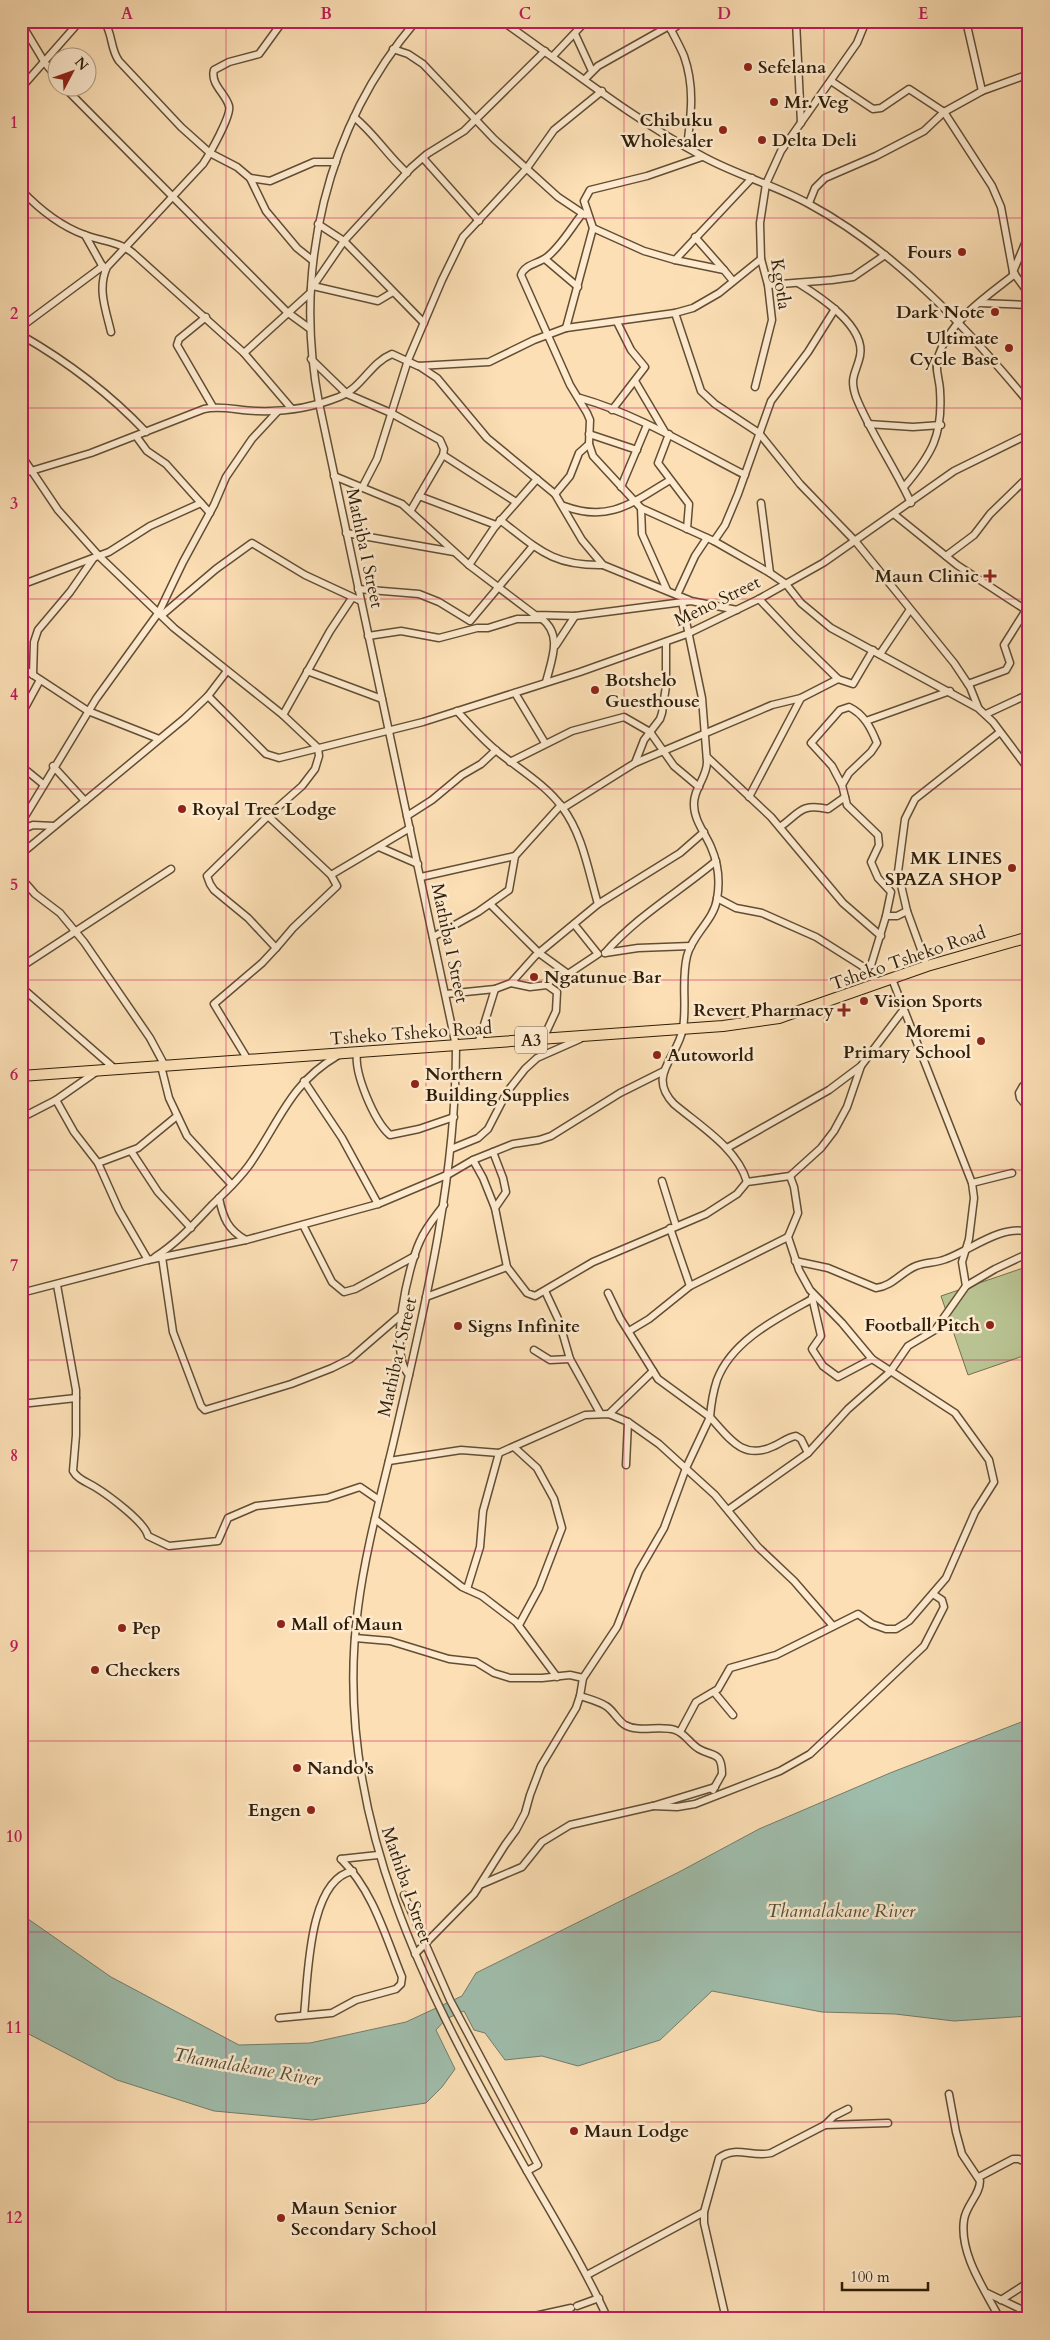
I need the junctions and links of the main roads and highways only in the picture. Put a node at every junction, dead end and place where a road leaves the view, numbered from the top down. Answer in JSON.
{"nodes":[{"id":1,"x":1029,"y":936,"type":"edge"},
{"id":2,"x":21,"y":1076,"type":"edge"}],
"edges":[{"from":1,"to":2,"type":"highway","name":"Tsheko Tsheko Road","number":"A3"}]}
